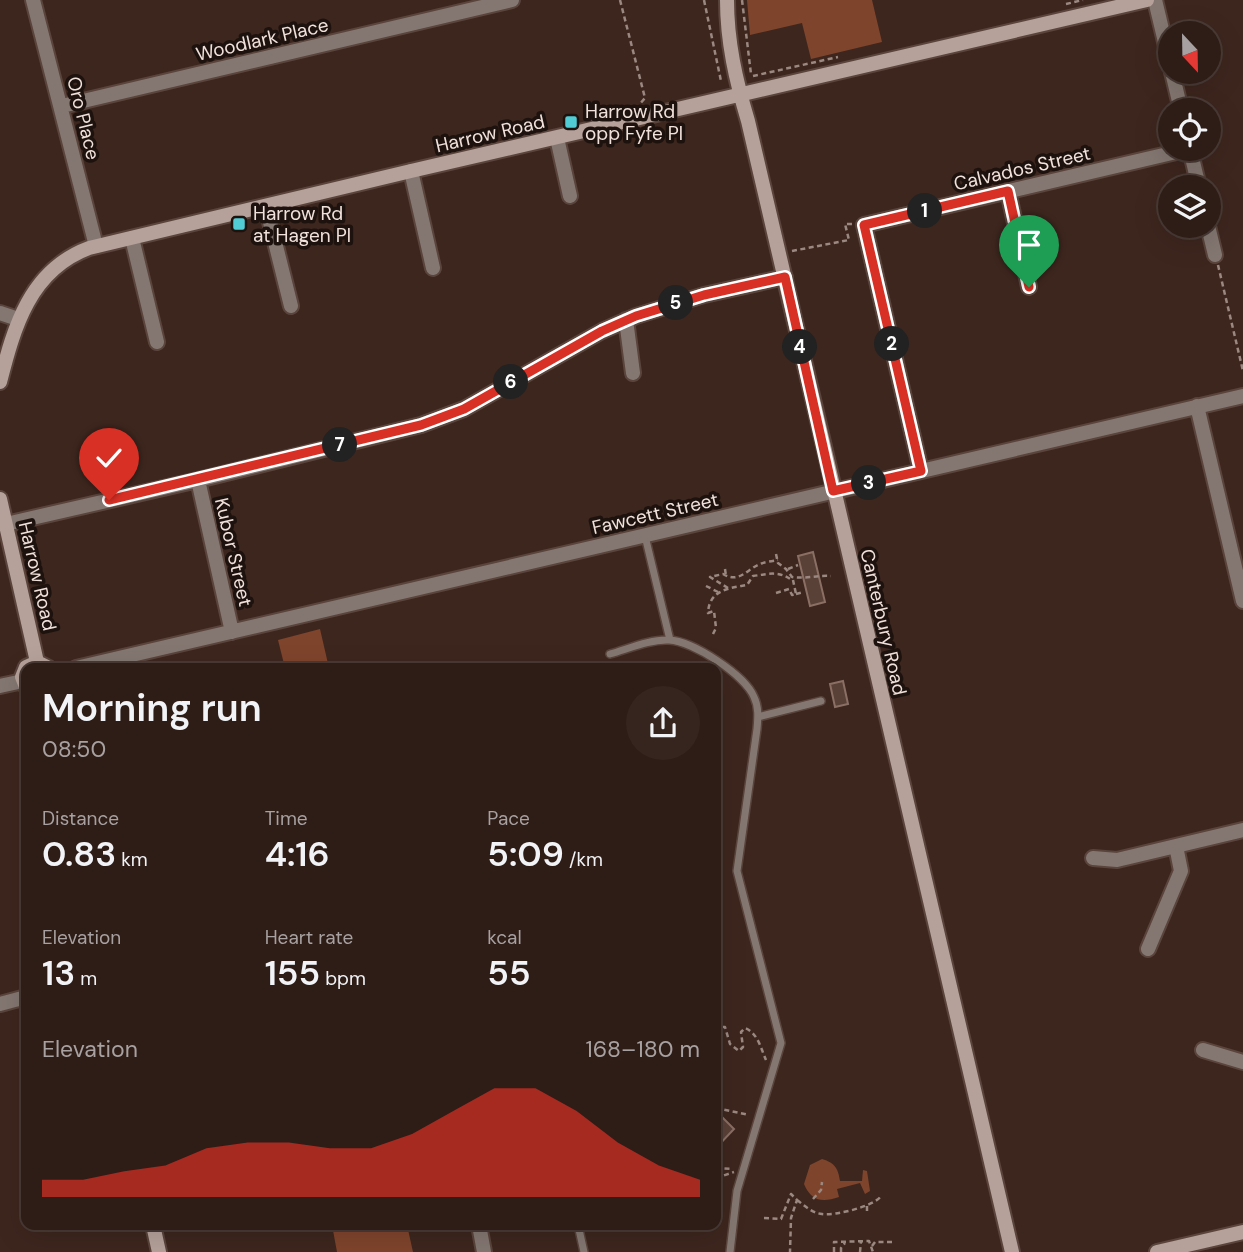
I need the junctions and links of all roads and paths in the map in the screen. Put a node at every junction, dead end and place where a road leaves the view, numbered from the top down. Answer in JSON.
{"nodes":[{"id":1,"x":33,"y":0,"type":"edge"},
{"id":2,"x":512,"y":0,"type":"edge"},
{"id":3,"x":620,"y":0,"type":"edge"},
{"id":4,"x":704,"y":0,"type":"edge"},
{"id":5,"x":727,"y":0,"type":"edge"},
{"id":6,"x":742,"y":0,"type":"edge"},
{"id":7,"x":1147,"y":0,"type":"edge"},
{"id":8,"x":1156,"y":0,"type":"edge"},
{"id":9,"x":1161,"y":21,"type":"edge"},
{"id":10,"x":751,"y":74,"type":"dead end"},
{"id":11,"x":721,"y":81,"type":"dead end"},
{"id":12,"x":741,"y":95,"type":"junction"},
{"id":13,"x":62,"y":106,"type":"junction"},
{"id":14,"x":641,"y":118,"type":"junction"},
{"id":15,"x":557,"y":138,"type":"junction"},
{"id":16,"x":1158,"y":156,"type":"edge"},
{"id":17,"x":411,"y":171,"type":"junction"},
{"id":18,"x":1008,"y":191,"type":"junction"},
{"id":19,"x":570,"y":196,"type":"dead end"},
{"id":20,"x":266,"y":206,"type":"junction"},
{"id":21,"x":864,"y":225,"type":"junction"},
{"id":22,"x":132,"y":238,"type":"junction"},
{"id":23,"x":1211,"y":238,"type":"edge"},
{"id":24,"x":96,"y":246,"type":"junction"},
{"id":25,"x":792,"y":251,"type":"dead end"},
{"id":26,"x":1215,"y":254,"type":"joint"},
{"id":27,"x":433,"y":268,"type":"dead end"},
{"id":28,"x":785,"y":277,"type":"junction"},
{"id":29,"x":1029,"y":287,"type":"dead end"},
{"id":30,"x":290,"y":306,"type":"dead end"},
{"id":31,"x":0,"y":313,"type":"edge"},
{"id":32,"x":18,"y":319,"type":"junction"},
{"id":33,"x":626,"y":320,"type":"junction"},
{"id":34,"x":157,"y":342,"type":"dead end"},
{"id":35,"x":1243,"y":371,"type":"edge"},
{"id":36,"x":633,"y":373,"type":"dead end"},
{"id":37,"x":0,"y":382,"type":"edge"},
{"id":38,"x":1243,"y":396,"type":"edge"},
{"id":39,"x":1196,"y":406,"type":"junction"},
{"id":40,"x":921,"y":471,"type":"junction"},
{"id":41,"x":198,"y":480,"type":"junction"},
{"id":42,"x":833,"y":491,"type":"junction"},
{"id":43,"x":0,"y":499,"type":"edge"},
{"id":44,"x":6,"y":524,"type":"junction"},
{"id":45,"x":645,"y":535,"type":"junction"},
{"id":46,"x":776,"y":554,"type":"dead end"},
{"id":47,"x":778,"y":560,"type":"junction"},
{"id":48,"x":798,"y":565,"type":"dead end"},
{"id":49,"x":725,"y":569,"type":"dead end"},
{"id":50,"x":753,"y":569,"type":"junction"},
{"id":51,"x":788,"y":570,"type":"junction"},
{"id":52,"x":726,"y":576,"type":"junction"},
{"id":53,"x":754,"y":576,"type":"junction"},
{"id":54,"x":831,"y":576,"type":"dead end"},
{"id":55,"x":792,"y":579,"type":"junction"},
{"id":56,"x":706,"y":586,"type":"dead end"},
{"id":57,"x":728,"y":589,"type":"junction"},
{"id":58,"x":718,"y":592,"type":"junction"},
{"id":59,"x":804,"y":592,"type":"dead end"},
{"id":60,"x":776,"y":593,"type":"dead end"},
{"id":61,"x":796,"y":594,"type":"junction"},
{"id":62,"x":1243,"y":601,"type":"edge"},
{"id":63,"x":232,"y":632,"type":"junction"},
{"id":64,"x":713,"y":634,"type":"dead end"},
{"id":65,"x":670,"y":640,"type":"junction"},
{"id":66,"x":610,"y":654,"type":"dead end"},
{"id":67,"x":42,"y":663,"type":"edge"},
{"id":68,"x":98,"y":663,"type":"edge"},
{"id":69,"x":718,"y":663,"type":"edge"},
{"id":70,"x":721,"y":665,"type":"edge"},
{"id":71,"x":21,"y":684,"type":"edge"},
{"id":72,"x":0,"y":687,"type":"edge"},
{"id":73,"x":821,"y":701,"type":"dead end"},
{"id":74,"x":758,"y":718,"type":"junction"},
{"id":75,"x":1243,"y":830,"type":"edge"},
{"id":76,"x":1176,"y":846,"type":"junction"},
{"id":77,"x":1093,"y":858,"type":"dead end"},
{"id":78,"x":1148,"y":949,"type":"dead end"},
{"id":79,"x":21,"y":998,"type":"edge"},
{"id":80,"x":0,"y":1004,"type":"edge"},
{"id":81,"x":721,"y":1027,"type":"edge"},
{"id":82,"x":1203,"y":1050,"type":"dead end"},
{"id":83,"x":1243,"y":1062,"type":"edge"},
{"id":84,"x":772,"y":1073,"type":"junction"},
{"id":85,"x":721,"y":1109,"type":"edge"},
{"id":86,"x":759,"y":1118,"type":"junction"},
{"id":87,"x":721,"y":1168,"type":"edge"},
{"id":88,"x":744,"y":1168,"type":"junction"},
{"id":89,"x":721,"y":1176,"type":"edge"},
{"id":90,"x":822,"y":1182,"type":"dead end"},
{"id":91,"x":881,"y":1196,"type":"dead end"},
{"id":92,"x":813,"y":1199,"type":"dead end"},
{"id":93,"x":797,"y":1200,"type":"junction"},
{"id":94,"x":867,"y":1206,"type":"junction"},
{"id":95,"x":867,"y":1214,"type":"dead end"},
{"id":96,"x":764,"y":1218,"type":"dead end"},
{"id":97,"x":154,"y":1230,"type":"edge"},
{"id":98,"x":480,"y":1230,"type":"edge"},
{"id":99,"x":579,"y":1230,"type":"edge"},
{"id":100,"x":1243,"y":1232,"type":"edge"},
{"id":101,"x":848,"y":1241,"type":"junction"},
{"id":102,"x":861,"y":1241,"type":"junction"},
{"id":103,"x":893,"y":1242,"type":"dead end"},
{"id":104,"x":872,"y":1246,"type":"junction"},
{"id":105,"x":159,"y":1252,"type":"edge"},
{"id":106,"x":484,"y":1252,"type":"edge"},
{"id":107,"x":584,"y":1252,"type":"edge"},
{"id":108,"x":730,"y":1252,"type":"edge"},
{"id":109,"x":790,"y":1252,"type":"edge"},
{"id":110,"x":834,"y":1252,"type":"edge"},
{"id":111,"x":842,"y":1252,"type":"edge"},
{"id":112,"x":860,"y":1252,"type":"edge"},
{"id":113,"x":873,"y":1252,"type":"edge"},
{"id":114,"x":1012,"y":1252,"type":"edge"},
{"id":115,"x":1157,"y":1252,"type":"edge"}],
"edges":[{"from":1,"to":13,"type":"street","name":"Oro Place"},
{"from":2,"to":13,"type":"street","name":"Woodlark Place"},
{"from":3,"to":14,"type":"path"},
{"from":4,"to":11,"type":"path"},
{"from":5,"to":12,"type":"street","name":"Canterbury Road"},
{"from":6,"to":10,"type":"path"},
{"from":7,"to":12,"type":"street","name":"Harrow Road"},
{"from":8,"to":9,"type":"street"},
{"from":12,"to":14,"type":"street","name":"Harrow Road"},
{"from":12,"to":28,"type":"street","name":"Canterbury Road"},
{"from":13,"to":24,"type":"street","name":"Oro Place"},
{"from":14,"to":15,"type":"street","name":"Harrow Road"},
{"from":15,"to":17,"type":"street","name":"Harrow Road"},
{"from":15,"to":19,"type":"street"},
{"from":16,"to":18,"type":"street","name":"Calvados Street"},
{"from":17,"to":20,"type":"street","name":"Harrow Road"},
{"from":17,"to":27,"type":"street"},
{"from":18,"to":21,"type":"street","name":"Calvados Street"},
{"from":18,"to":29,"type":"street"},
{"from":20,"to":22,"type":"street","name":"Harrow Road"},
{"from":20,"to":30,"type":"street"},
{"from":21,"to":25,"type":"path"},
{"from":21,"to":40,"type":"street"},
{"from":22,"to":24,"type":"street","name":"Harrow Road"},
{"from":22,"to":34,"type":"street"},
{"from":23,"to":26,"type":"street"},
{"from":24,"to":32,"type":"street","name":"Harrow Road"},
{"from":26,"to":35,"type":"path"},
{"from":28,"to":33,"type":"street"},
{"from":28,"to":42,"type":"street","name":"Canterbury Road"},
{"from":31,"to":32,"type":"street"},
{"from":32,"to":37,"type":"street","name":"Harrow Road"},
{"from":33,"to":36,"type":"street"},
{"from":33,"to":41,"type":"street"},
{"from":38,"to":39,"type":"street","name":"Fawcett Street"},
{"from":39,"to":40,"type":"street","name":"Fawcett Street"},
{"from":39,"to":62,"type":"street"},
{"from":40,"to":42,"type":"street","name":"Fawcett Street"},
{"from":41,"to":44,"type":"street"},
{"from":41,"to":63,"type":"street","name":"Kubor Street"},
{"from":42,"to":45,"type":"street","name":"Fawcett Street"},
{"from":42,"to":114,"type":"street","name":"Canterbury Road"},
{"from":43,"to":44,"type":"street","name":"Harrow Road"},
{"from":44,"to":67,"type":"street","name":"Harrow Road"},
{"from":45,"to":63,"type":"street","name":"Fawcett Street"},
{"from":45,"to":65,"type":"lane"},
{"from":46,"to":47,"type":"path"},
{"from":47,"to":50,"type":"path"},
{"from":47,"to":51,"type":"path"},
{"from":48,"to":51,"type":"path"},
{"from":49,"to":52,"type":"path"},
{"from":50,"to":52,"type":"path"},
{"from":50,"to":53,"type":"path"},
{"from":51,"to":55,"type":"path"},
{"from":52,"to":57,"type":"path"},
{"from":53,"to":55,"type":"path"},
{"from":53,"to":57,"type":"path"},
{"from":54,"to":55,"type":"path"},
{"from":55,"to":61,"type":"path"},
{"from":56,"to":58,"type":"path"},
{"from":57,"to":58,"type":"path"},
{"from":58,"to":64,"type":"path"},
{"from":59,"to":61,"type":"path"},
{"from":60,"to":61,"type":"path"},
{"from":63,"to":68,"type":"street","name":"Fawcett Street"},
{"from":65,"to":66,"type":"lane"},
{"from":65,"to":69,"type":"lane"},
{"from":70,"to":74,"type":"lane"},
{"from":71,"to":72,"type":"street"},
{"from":73,"to":74,"type":"lane"},
{"from":74,"to":84,"type":"lane"},
{"from":75,"to":76,"type":"street"},
{"from":76,"to":77,"type":"street"},
{"from":76,"to":78,"type":"street"},
{"from":79,"to":80,"type":"street"},
{"from":81,"to":84,"type":"path"},
{"from":82,"to":83,"type":"street"},
{"from":84,"to":86,"type":"lane"},
{"from":85,"to":86,"type":"path"},
{"from":86,"to":88,"type":"lane"},
{"from":87,"to":88,"type":"path"},
{"from":88,"to":89,"type":"path"},
{"from":88,"to":108,"type":"lane"},
{"from":90,"to":92,"type":"path"},
{"from":91,"to":94,"type":"path"},
{"from":93,"to":94,"type":"path"},
{"from":93,"to":96,"type":"path"},
{"from":93,"to":109,"type":"path"},
{"from":94,"to":95,"type":"path"},
{"from":97,"to":105,"type":"street"},
{"from":98,"to":106,"type":"street"},
{"from":99,"to":107,"type":"lane"},
{"from":100,"to":115,"type":"street"},
{"from":101,"to":102,"type":"path"},
{"from":101,"to":110,"type":"path"},
{"from":101,"to":111,"type":"path"},
{"from":102,"to":104,"type":"path"},
{"from":102,"to":112,"type":"path"},
{"from":103,"to":104,"type":"path"},
{"from":104,"to":113,"type":"path"}]}
